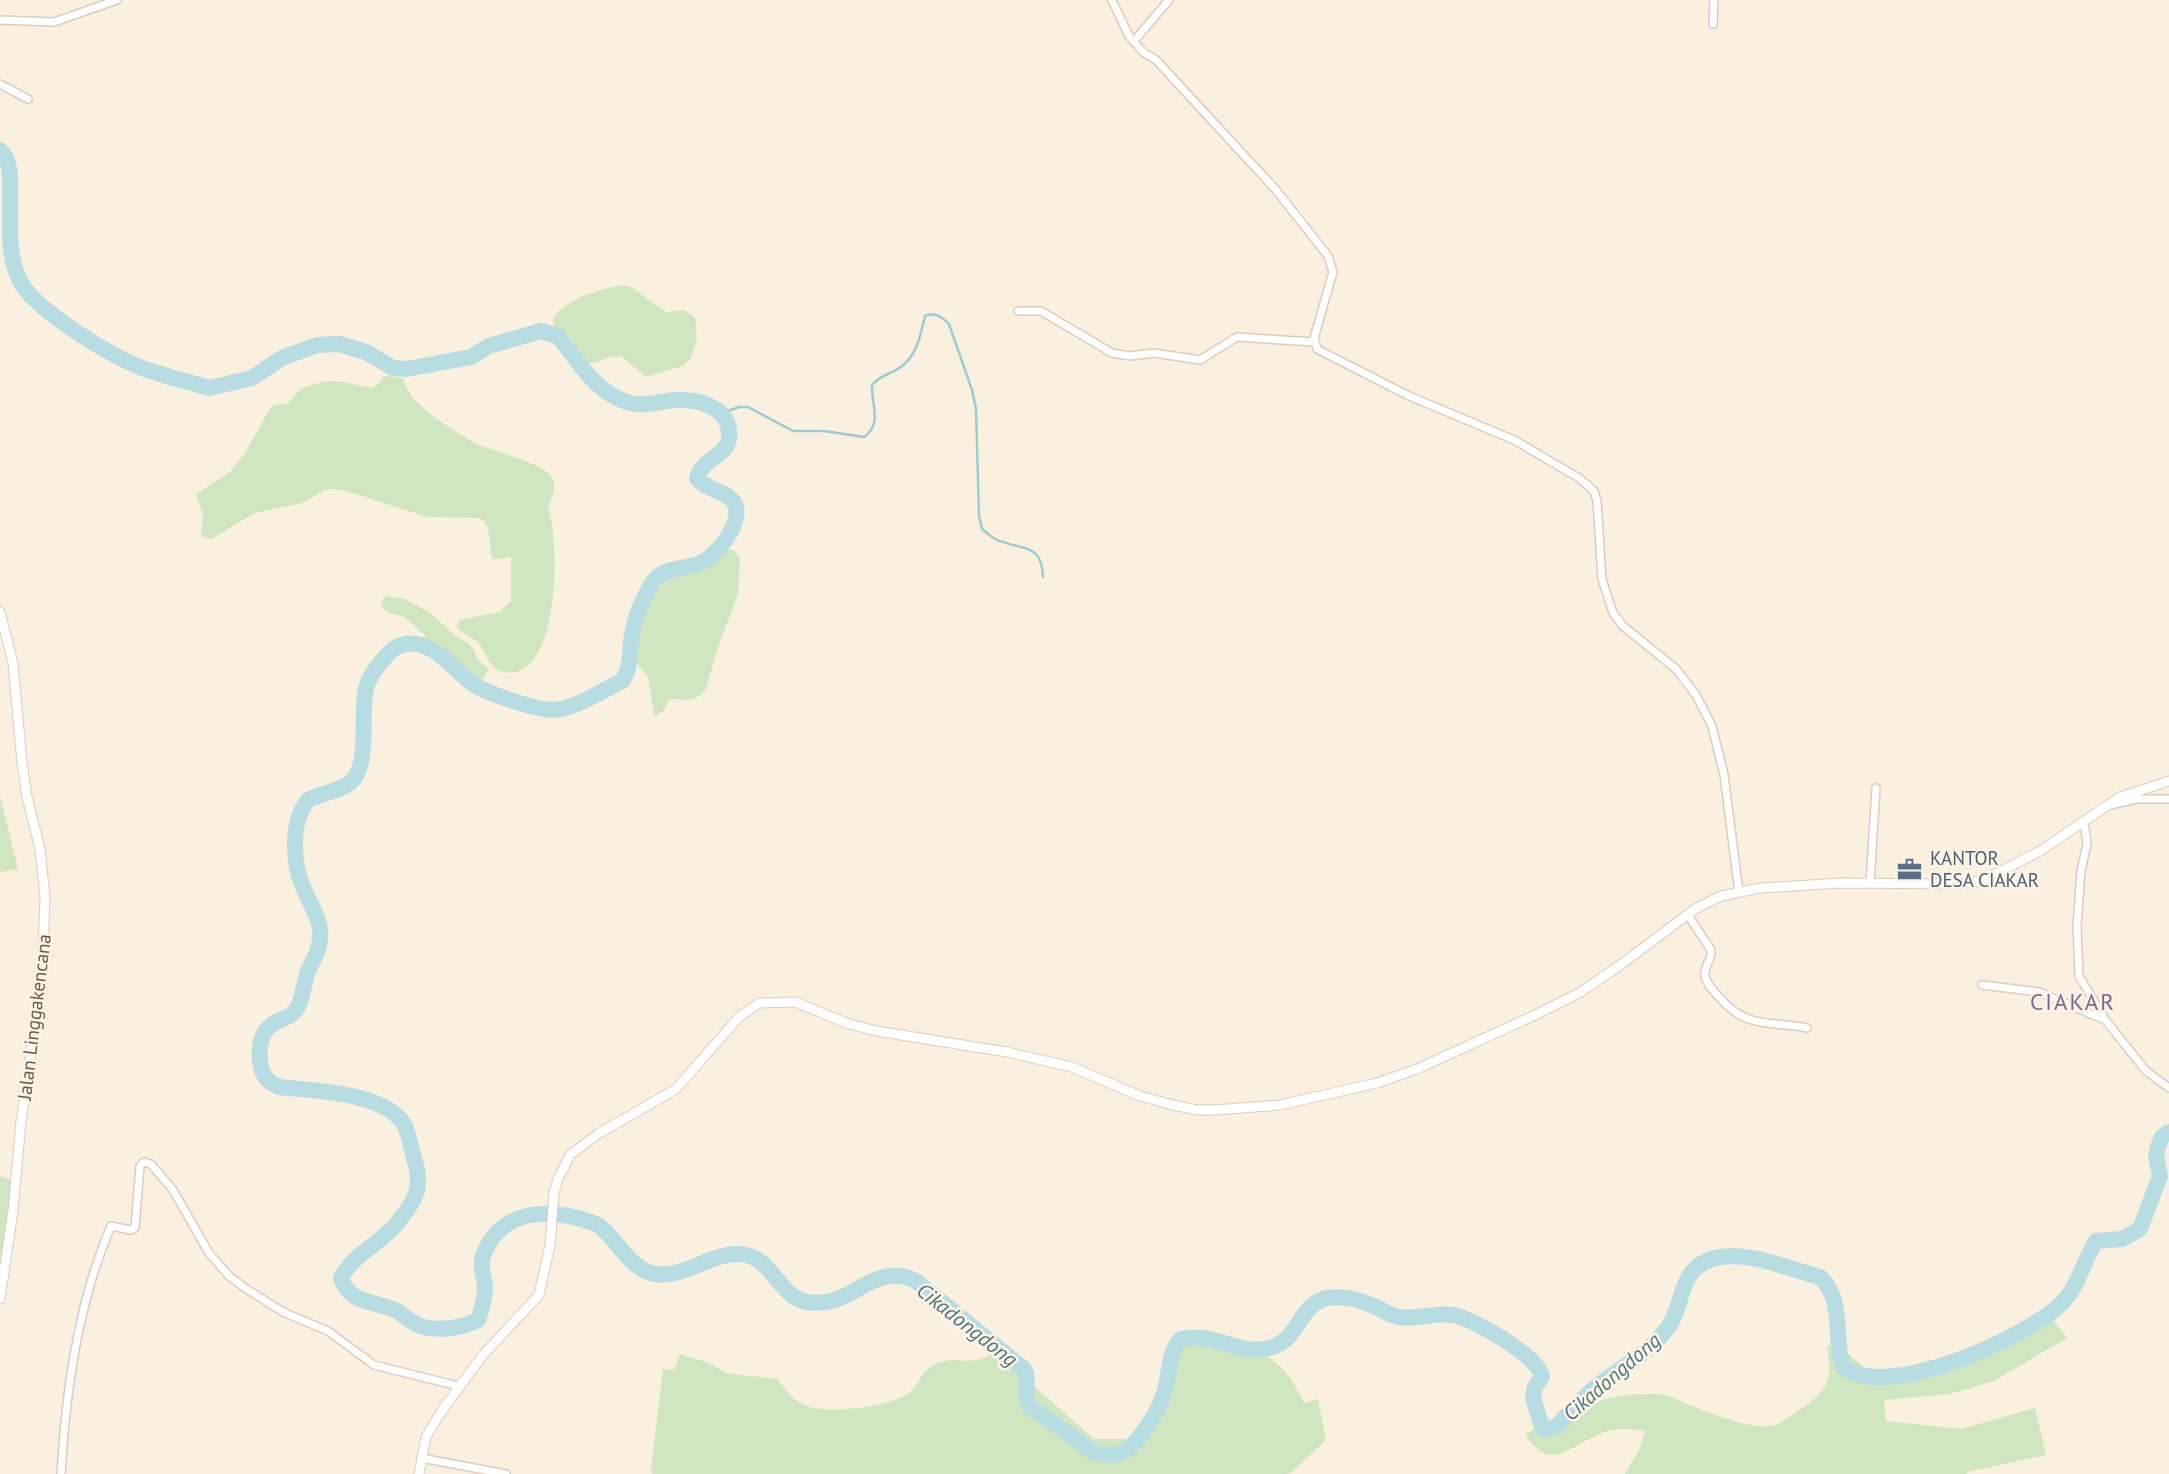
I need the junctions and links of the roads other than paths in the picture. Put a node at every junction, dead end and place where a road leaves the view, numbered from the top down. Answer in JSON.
{"nodes":[{"id":1,"x":117,"y":0,"type":"edge"},
{"id":2,"x":1112,"y":0,"type":"edge"},
{"id":3,"x":1169,"y":0,"type":"edge"},
{"id":4,"x":1714,"y":0,"type":"edge"},
{"id":5,"x":0,"y":20,"type":"edge"},
{"id":6,"x":1713,"y":24,"type":"dead end"},
{"id":7,"x":1134,"y":41,"type":"junction"},
{"id":8,"x":0,"y":84,"type":"edge"},
{"id":9,"x":29,"y":99,"type":"dead end"},
{"id":10,"x":1017,"y":311,"type":"dead end"},
{"id":11,"x":1314,"y":342,"type":"junction"},
{"id":12,"x":0,"y":612,"type":"edge"},
{"id":13,"x":2169,"y":781,"type":"edge"},
{"id":14,"x":1876,"y":788,"type":"dead end"},
{"id":15,"x":2169,"y":799,"type":"edge"},
{"id":16,"x":2109,"y":805,"type":"junction"},
{"id":17,"x":2084,"y":822,"type":"junction"},
{"id":18,"x":1870,"y":883,"type":"junction"},
{"id":19,"x":1739,"y":892,"type":"junction"},
{"id":20,"x":1688,"y":915,"type":"junction"},
{"id":21,"x":1982,"y":985,"type":"dead end"},
{"id":22,"x":2106,"y":1021,"type":"junction"},
{"id":23,"x":1807,"y":1028,"type":"dead end"},
{"id":24,"x":2169,"y":1088,"type":"edge"},
{"id":25,"x":0,"y":1299,"type":"edge"},
{"id":26,"x":458,"y":1386,"type":"junction"},
{"id":27,"x":421,"y":1458,"type":"junction"},
{"id":28,"x":61,"y":1474,"type":"edge"},
{"id":29,"x":419,"y":1474,"type":"edge"},
{"id":30,"x":506,"y":1474,"type":"edge"}],
"edges":[{"from":1,"to":5,"type":"street"},
{"from":2,"to":7,"type":"street"},
{"from":3,"to":7,"type":"street"},
{"from":4,"to":6,"type":"street"},
{"from":7,"to":11,"type":"street"},
{"from":8,"to":9,"type":"street"},
{"from":10,"to":11,"type":"street"},
{"from":11,"to":19,"type":"street"},
{"from":12,"to":25,"type":"street","name":"Jalan Linggakencana"},
{"from":13,"to":16,"type":"street"},
{"from":14,"to":18,"type":"street"},
{"from":15,"to":16,"type":"street"},
{"from":16,"to":17,"type":"street"},
{"from":17,"to":18,"type":"street"},
{"from":17,"to":22,"type":"street"},
{"from":18,"to":19,"type":"street"},
{"from":19,"to":20,"type":"street"},
{"from":20,"to":23,"type":"street"},
{"from":20,"to":26,"type":"street"},
{"from":21,"to":22,"type":"street"},
{"from":22,"to":24,"type":"street"},
{"from":26,"to":27,"type":"street"},
{"from":26,"to":28,"type":"street"},
{"from":27,"to":29,"type":"street"},
{"from":27,"to":30,"type":"street"}]}
